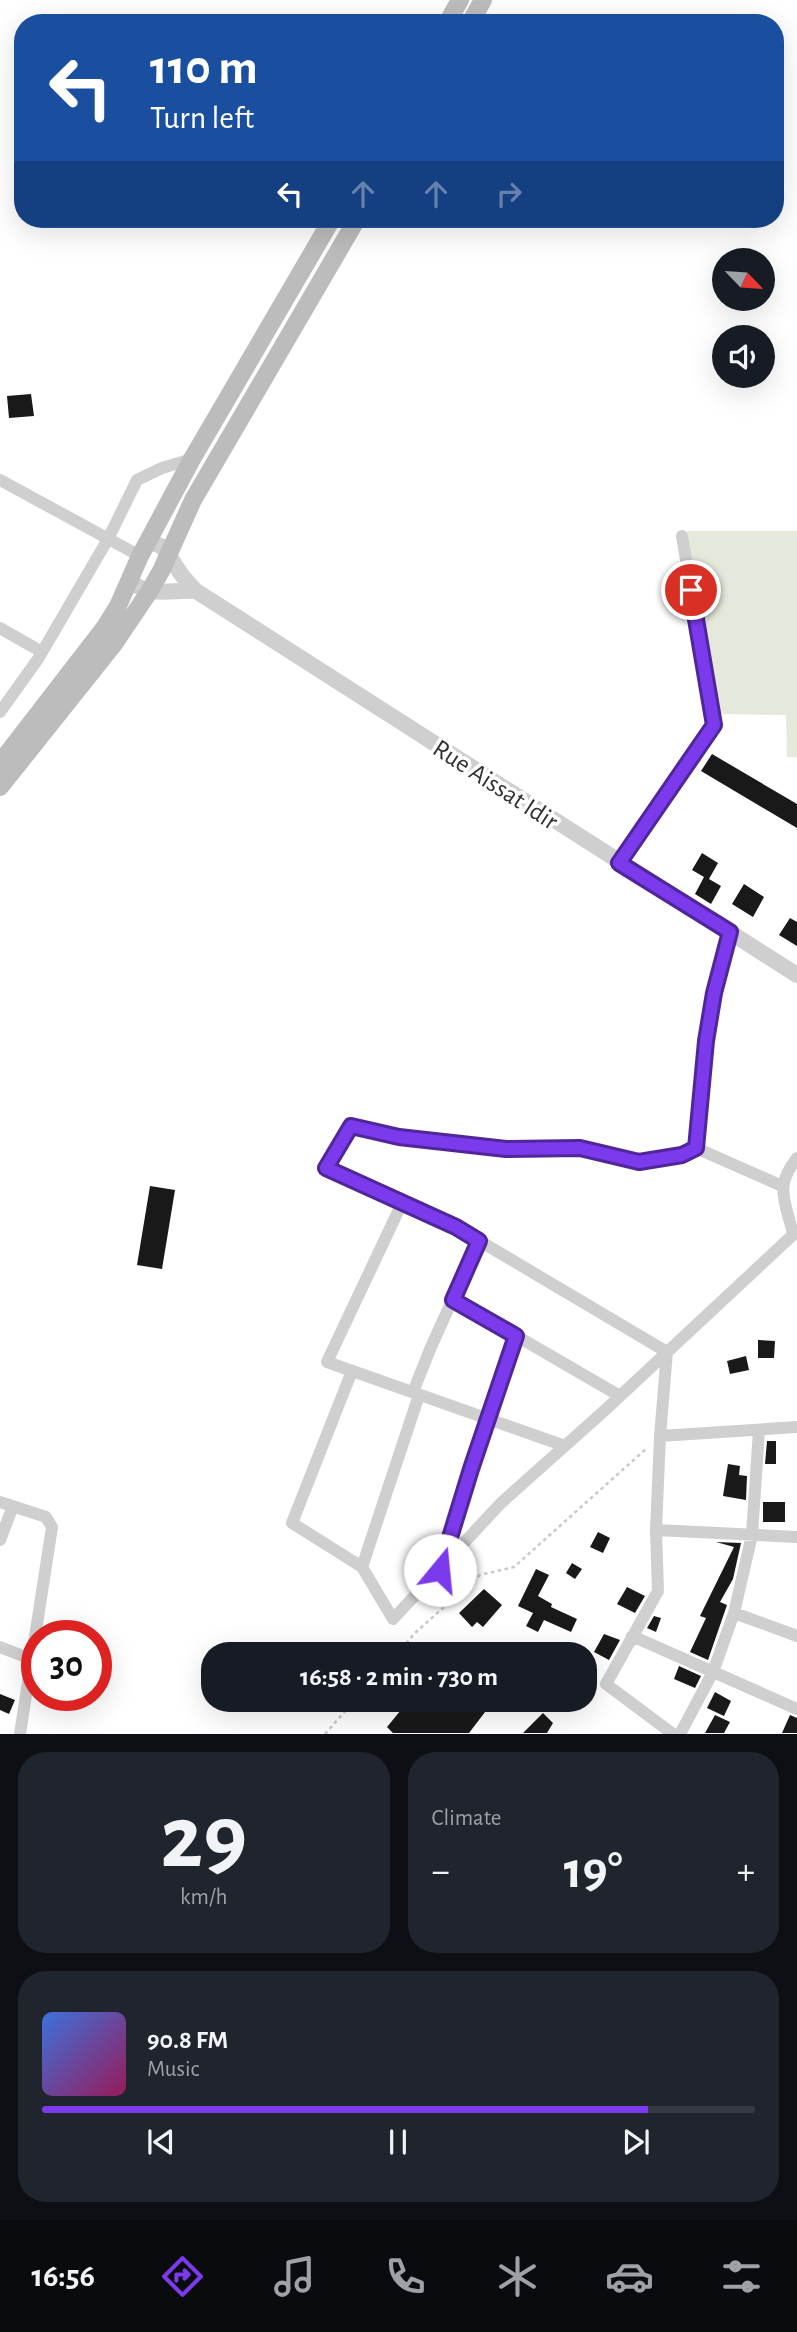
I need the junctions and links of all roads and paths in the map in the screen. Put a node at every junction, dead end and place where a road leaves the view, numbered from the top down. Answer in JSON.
{"nodes":[{"id":1,"x":327,"y":228,"type":"edge"},
{"id":2,"x":352,"y":228,"type":"edge"},
{"id":3,"x":192,"y":459,"type":"junction"},
{"id":4,"x":0,"y":480,"type":"edge"},
{"id":5,"x":682,"y":536,"type":"dead end"},
{"id":6,"x":108,"y":540,"type":"junction"},
{"id":7,"x":144,"y":550,"type":"junction"},
{"id":8,"x":169,"y":553,"type":"junction"},
{"id":9,"x":130,"y":579,"type":"junction"},
{"id":10,"x":196,"y":591,"type":"junction"},
{"id":11,"x":149,"y":592,"type":"junction"},
{"id":12,"x":0,"y":628,"type":"edge"},
{"id":13,"x":42,"y":652,"type":"junction"},
{"id":14,"x":0,"y":712,"type":"edge"},
{"id":15,"x":0,"y":764,"type":"edge"},
{"id":16,"x":0,"y":787,"type":"edge"},
{"id":17,"x":619,"y":863,"type":"junction"},
{"id":18,"x":730,"y":932,"type":"junction"},
{"id":19,"x":797,"y":975,"type":"edge"},
{"id":20,"x":696,"y":1148,"type":"junction"},
{"id":21,"x":797,"y":1158,"type":"edge"},
{"id":22,"x":782,"y":1186,"type":"junction"},
{"id":23,"x":402,"y":1203,"type":"junction"},
{"id":24,"x":795,"y":1233,"type":"edge"},
{"id":25,"x":479,"y":1241,"type":"junction"},
{"id":26,"x":453,"y":1300,"type":"junction"},
{"id":27,"x":516,"y":1336,"type":"junction"},
{"id":28,"x":667,"y":1352,"type":"junction"},
{"id":29,"x":352,"y":1371,"type":"junction"},
{"id":30,"x":416,"y":1394,"type":"junction"},
{"id":31,"x":620,"y":1396,"type":"junction"},
{"id":32,"x":488,"y":1419,"type":"junction"},
{"id":33,"x":797,"y":1427,"type":"edge"},
{"id":34,"x":759,"y":1430,"type":"junction"},
{"id":35,"x":660,"y":1437,"type":"junction"},
{"id":36,"x":565,"y":1446,"type":"junction"},
{"id":37,"x":0,"y":1502,"type":"edge"},
{"id":38,"x":13,"y":1506,"type":"junction"},
{"id":39,"x":656,"y":1530,"type":"junction"},
{"id":40,"x":752,"y":1535,"type":"junction"},
{"id":41,"x":797,"y":1537,"type":"edge"},
{"id":42,"x":0,"y":1540,"type":"edge"},
{"id":43,"x":362,"y":1567,"type":"junction"},
{"id":44,"x":440,"y":1570,"type":"junction"},
{"id":45,"x":734,"y":1613,"type":"junction"},
{"id":46,"x":37,"y":1620,"type":"edge"},
{"id":47,"x":632,"y":1636,"type":"junction"},
{"id":48,"x":797,"y":1636,"type":"edge"},
{"id":49,"x":407,"y":1642,"type":"edge"},
{"id":50,"x":0,"y":1647,"type":"edge"},
{"id":51,"x":21,"y":1655,"type":"edge"},
{"id":52,"x":713,"y":1672,"type":"junction"},
{"id":53,"x":797,"y":1709,"type":"edge"},
{"id":54,"x":23,"y":1711,"type":"edge"},
{"id":55,"x":344,"y":1712,"type":"edge"},
{"id":56,"x":20,"y":1734,"type":"edge"},
{"id":57,"x":325,"y":1734,"type":"edge"},
{"id":58,"x":673,"y":1734,"type":"edge"},
{"id":59,"x":680,"y":1734,"type":"edge"}],
"edges":[{"from":1,"to":3,"type":"main road"},
{"from":2,"to":8,"type":"main road"},
{"from":3,"to":6,"type":"street"},
{"from":3,"to":7,"type":"main road"},
{"from":4,"to":6,"type":"street"},
{"from":5,"to":17,"type":"street"},
{"from":6,"to":7,"type":"street"},
{"from":6,"to":13,"type":"street"},
{"from":7,"to":8,"type":"street"},
{"from":7,"to":9,"type":"main road"},
{"from":8,"to":10,"type":"street"},
{"from":8,"to":11,"type":"main road"},
{"from":9,"to":11,"type":"street"},
{"from":9,"to":15,"type":"main road"},
{"from":10,"to":11,"type":"street"},
{"from":10,"to":17,"type":"street","name":"Rue Aissat Idir"},
{"from":11,"to":16,"type":"main road"},
{"from":12,"to":13,"type":"street"},
{"from":13,"to":14,"type":"street"},
{"from":17,"to":18,"type":"street","name":"Rue Aissat Idir"},
{"from":18,"to":19,"type":"street","name":"Rue Aissat Idir"},
{"from":18,"to":20,"type":"street"},
{"from":20,"to":22,"type":"street"},
{"from":20,"to":23,"type":"street"},
{"from":21,"to":22,"type":"street"},
{"from":22,"to":24,"type":"street"},
{"from":23,"to":25,"type":"street"},
{"from":23,"to":29,"type":"street"},
{"from":24,"to":28,"type":"street"},
{"from":25,"to":26,"type":"street"},
{"from":25,"to":28,"type":"street"},
{"from":26,"to":27,"type":"street"},
{"from":26,"to":30,"type":"street"},
{"from":27,"to":31,"type":"street"},
{"from":27,"to":32,"type":"street"},
{"from":28,"to":31,"type":"street"},
{"from":28,"to":35,"type":"street"},
{"from":29,"to":30,"type":"street"},
{"from":29,"to":43,"type":"street"},
{"from":30,"to":32,"type":"street"},
{"from":30,"to":43,"type":"street"},
{"from":31,"to":36,"type":"street"},
{"from":32,"to":36,"type":"street"},
{"from":32,"to":44,"type":"street"},
{"from":33,"to":34,"type":"street"},
{"from":34,"to":35,"type":"street"},
{"from":34,"to":40,"type":"street"},
{"from":35,"to":39,"type":"street"},
{"from":35,"to":49,"type":"path"},
{"from":36,"to":44,"type":"street"},
{"from":37,"to":38,"type":"street"},
{"from":38,"to":42,"type":"street"},
{"from":38,"to":46,"type":"street"},
{"from":39,"to":40,"type":"street"},
{"from":39,"to":47,"type":"street"},
{"from":40,"to":41,"type":"street"},
{"from":40,"to":45,"type":"street"},
{"from":43,"to":44,"type":"street"},
{"from":45,"to":48,"type":"street"},
{"from":45,"to":52,"type":"street"},
{"from":47,"to":52,"type":"street"},
{"from":47,"to":58,"type":"street"},
{"from":50,"to":51,"type":"street"},
{"from":52,"to":53,"type":"street"},
{"from":52,"to":59,"type":"street"},
{"from":54,"to":56,"type":"street"},
{"from":55,"to":57,"type":"path"}]}
